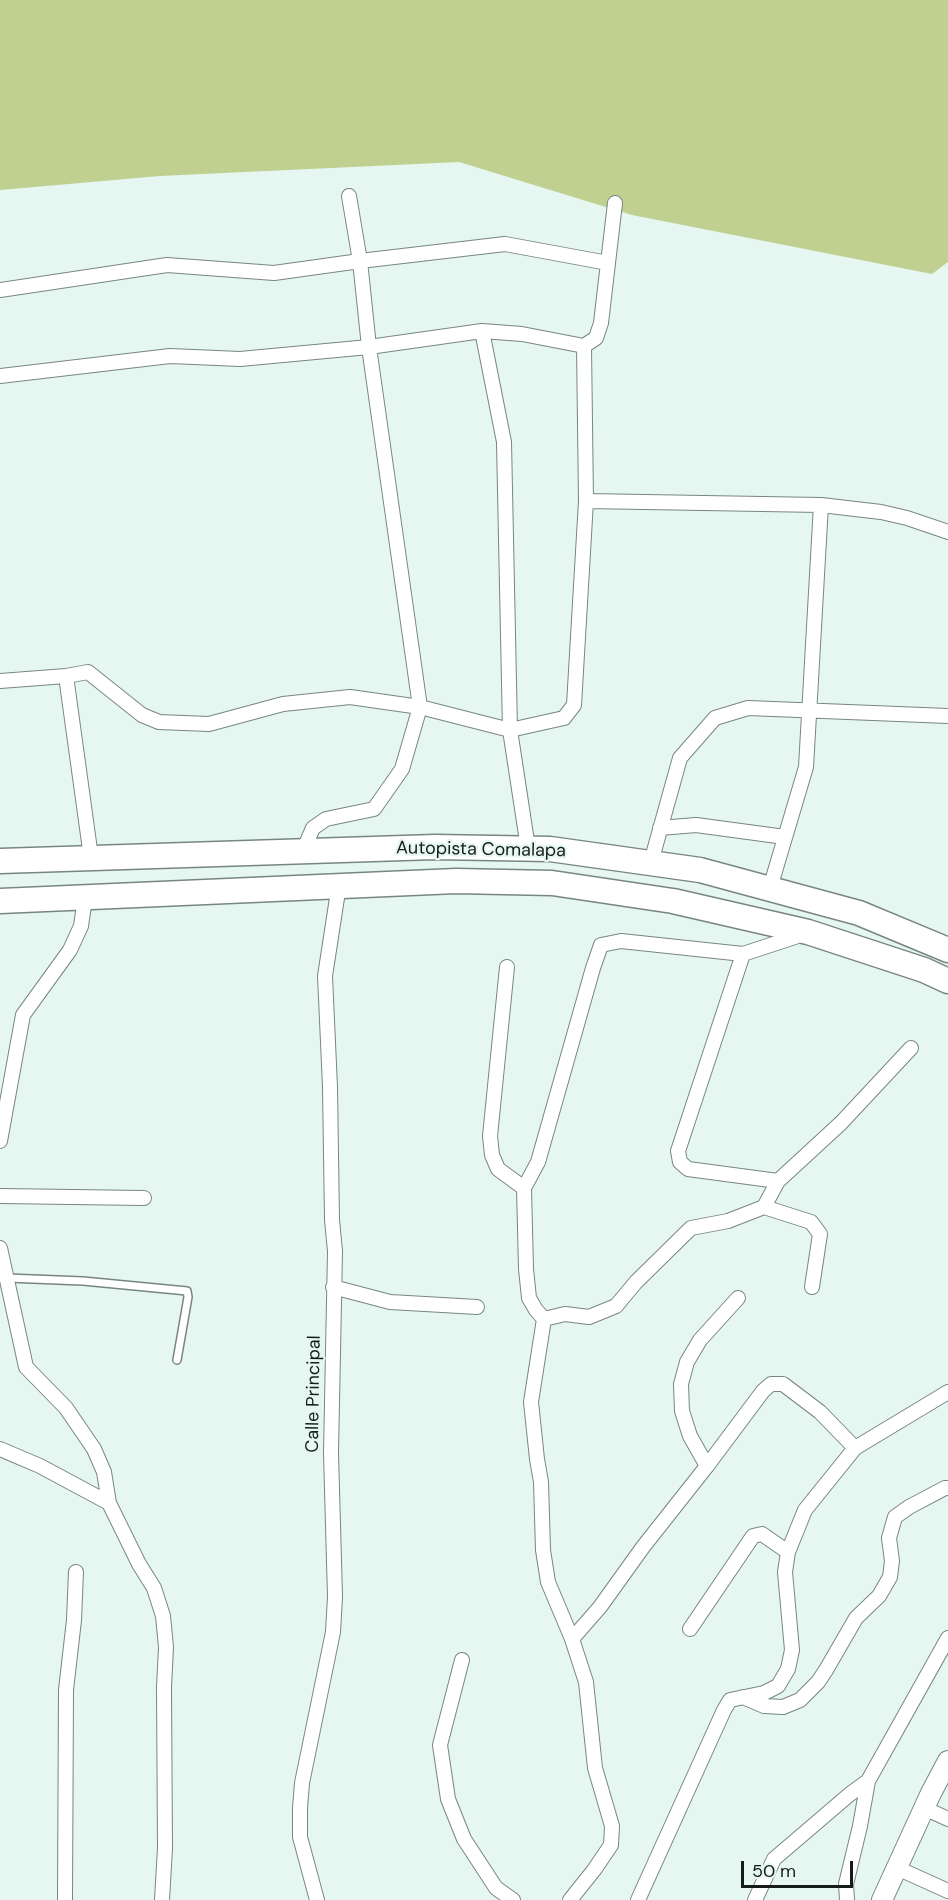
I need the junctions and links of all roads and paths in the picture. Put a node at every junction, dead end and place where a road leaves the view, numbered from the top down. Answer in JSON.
{"nodes":[{"id":1,"x":349,"y":196,"type":"dead end"},
{"id":2,"x":615,"y":203,"type":"dead end"},
{"id":3,"x":360,"y":261,"type":"junction"},
{"id":4,"x":608,"y":263,"type":"junction"},
{"id":5,"x":0,"y":290,"type":"edge"},
{"id":6,"x":482,"y":331,"type":"junction"},
{"id":7,"x":584,"y":346,"type":"junction"},
{"id":8,"x":369,"y":347,"type":"junction"},
{"id":9,"x":0,"y":376,"type":"edge"},
{"id":10,"x":586,"y":501,"type":"junction"},
{"id":11,"x":821,"y":505,"type":"junction"},
{"id":12,"x":947,"y":529,"type":"edge"},
{"id":13,"x":66,"y":676,"type":"junction"},
{"id":14,"x":0,"y":681,"type":"edge"},
{"id":15,"x":420,"y":707,"type":"junction"},
{"id":16,"x":808,"y":710,"type":"junction"},
{"id":17,"x":948,"y":716,"type":"edge"},
{"id":18,"x":510,"y":730,"type":"junction"},
{"id":19,"x":660,"y":828,"type":"junction"},
{"id":20,"x":785,"y":837,"type":"junction"},
{"id":21,"x":528,"y":848,"type":"junction"},
{"id":22,"x":303,"y":851,"type":"junction"},
{"id":23,"x":91,"y":857,"type":"junction"},
{"id":24,"x":0,"y":861,"type":"edge"},
{"id":25,"x":651,"y":862,"type":"junction"},
{"id":26,"x":339,"y":885,"type":"junction"},
{"id":27,"x":770,"y":888,"type":"junction"},
{"id":28,"x":86,"y":898,"type":"junction"},
{"id":29,"x":0,"y":900,"type":"edge"},
{"id":30,"x":808,"y":932,"type":"junction"},
{"id":31,"x":948,"y":950,"type":"edge"},
{"id":32,"x":743,"y":954,"type":"junction"},
{"id":33,"x":507,"y":967,"type":"dead end"},
{"id":34,"x":948,"y":981,"type":"edge"},
{"id":35,"x":912,"y":1048,"type":"dead end"},
{"id":36,"x":0,"y":1141,"type":"edge"},
{"id":37,"x":778,"y":1181,"type":"junction"},
{"id":38,"x":524,"y":1188,"type":"junction"},
{"id":39,"x":0,"y":1197,"type":"edge"},
{"id":40,"x":144,"y":1198,"type":"dead end"},
{"id":41,"x":764,"y":1207,"type":"junction"},
{"id":42,"x":0,"y":1248,"type":"edge"},
{"id":43,"x":7,"y":1278,"type":"junction"},
{"id":44,"x":333,"y":1287,"type":"junction"},
{"id":45,"x":812,"y":1287,"type":"dead end"},
{"id":46,"x":738,"y":1298,"type":"dead end"},
{"id":47,"x":477,"y":1307,"type":"dead end"},
{"id":48,"x":544,"y":1319,"type":"junction"},
{"id":49,"x":177,"y":1360,"type":"dead end"},
{"id":50,"x":948,"y":1392,"type":"edge"},
{"id":51,"x":855,"y":1448,"type":"junction"},
{"id":52,"x":0,"y":1449,"type":"edge"},
{"id":53,"x":707,"y":1466,"type":"junction"},
{"id":54,"x":948,"y":1488,"type":"edge"},
{"id":55,"x":109,"y":1503,"type":"junction"},
{"id":56,"x":788,"y":1552,"type":"junction"},
{"id":57,"x":76,"y":1572,"type":"dead end"},
{"id":58,"x":690,"y":1629,"type":"dead end"},
{"id":59,"x":948,"y":1638,"type":"edge"},
{"id":60,"x":572,"y":1639,"type":"junction"},
{"id":61,"x":462,"y":1660,"type":"dead end"},
{"id":62,"x":742,"y":1697,"type":"junction"},
{"id":63,"x":948,"y":1761,"type":"edge"},
{"id":64,"x":868,"y":1781,"type":"junction"},
{"id":65,"x":924,"y":1808,"type":"junction"},
{"id":66,"x":948,"y":1819,"type":"edge"},
{"id":67,"x":897,"y":1868,"type":"junction"},
{"id":68,"x":948,"y":1891,"type":"edge"},
{"id":69,"x":65,"y":1900,"type":"edge"},
{"id":70,"x":162,"y":1900,"type":"edge"},
{"id":71,"x":316,"y":1900,"type":"edge"},
{"id":72,"x":513,"y":1900,"type":"edge"},
{"id":73,"x":570,"y":1900,"type":"edge"},
{"id":74,"x":638,"y":1900,"type":"edge"},
{"id":75,"x":755,"y":1900,"type":"edge"},
{"id":76,"x":847,"y":1900,"type":"edge"},
{"id":77,"x":882,"y":1900,"type":"edge"}],
"edges":[{"from":1,"to":3,"type":"street"},
{"from":2,"to":4,"type":"street"},
{"from":3,"to":4,"type":"street"},
{"from":3,"to":5,"type":"street"},
{"from":3,"to":8,"type":"street"},
{"from":4,"to":7,"type":"street"},
{"from":6,"to":7,"type":"street"},
{"from":6,"to":8,"type":"street"},
{"from":6,"to":18,"type":"street"},
{"from":7,"to":10,"type":"street"},
{"from":8,"to":9,"type":"street"},
{"from":8,"to":15,"type":"street"},
{"from":10,"to":11,"type":"street"},
{"from":10,"to":18,"type":"street"},
{"from":11,"to":12,"type":"street"},
{"from":11,"to":16,"type":"street"},
{"from":13,"to":14,"type":"street"},
{"from":13,"to":15,"type":"street"},
{"from":13,"to":23,"type":"street"},
{"from":15,"to":18,"type":"street"},
{"from":15,"to":22,"type":"street"},
{"from":16,"to":17,"type":"street"},
{"from":16,"to":19,"type":"street"},
{"from":16,"to":20,"type":"street"},
{"from":18,"to":21,"type":"street"},
{"from":19,"to":20,"type":"street"},
{"from":19,"to":25,"type":"street"},
{"from":20,"to":27,"type":"street"},
{"from":21,"to":22,"type":"highway","name":"Autopista Comalapa"},
{"from":21,"to":25,"type":"highway","name":"Autopista Comalapa"},
{"from":22,"to":23,"type":"highway","name":"Autopista Comalapa"},
{"from":23,"to":24,"type":"highway","name":"Autopista Comalapa"},
{"from":25,"to":27,"type":"highway","name":"Autopista Comalapa"},
{"from":26,"to":28,"type":"highway","name":"Autopista Comalapa"},
{"from":26,"to":30,"type":"highway","name":"Autopista Comalapa"},
{"from":26,"to":44,"type":"street","name":"Calle Principal"},
{"from":27,"to":31,"type":"highway","name":"Autopista Comalapa"},
{"from":28,"to":29,"type":"highway","name":"Autopista Comalapa"},
{"from":28,"to":36,"type":"street"},
{"from":30,"to":32,"type":"street"},
{"from":30,"to":34,"type":"highway","name":"Autopista Comalapa"},
{"from":32,"to":37,"type":"street"},
{"from":32,"to":38,"type":"street"},
{"from":33,"to":38,"type":"street"},
{"from":35,"to":37,"type":"street"},
{"from":37,"to":41,"type":"street"},
{"from":38,"to":48,"type":"street"},
{"from":39,"to":40,"type":"street"},
{"from":41,"to":45,"type":"street"},
{"from":41,"to":48,"type":"street"},
{"from":42,"to":43,"type":"street"},
{"from":43,"to":49,"type":"lane"},
{"from":43,"to":55,"type":"street"},
{"from":44,"to":47,"type":"street"},
{"from":44,"to":71,"type":"street","name":"Calle Principal"},
{"from":46,"to":53,"type":"street"},
{"from":48,"to":60,"type":"street"},
{"from":50,"to":51,"type":"street"},
{"from":51,"to":53,"type":"street"},
{"from":51,"to":56,"type":"street"},
{"from":52,"to":55,"type":"street"},
{"from":53,"to":60,"type":"street"},
{"from":54,"to":62,"type":"street"},
{"from":55,"to":70,"type":"street"},
{"from":56,"to":58,"type":"street"},
{"from":56,"to":62,"type":"street"},
{"from":57,"to":69,"type":"street"},
{"from":59,"to":64,"type":"street"},
{"from":60,"to":73,"type":"street"},
{"from":61,"to":72,"type":"street"},
{"from":62,"to":74,"type":"street"},
{"from":63,"to":65,"type":"street"},
{"from":64,"to":75,"type":"street"},
{"from":64,"to":76,"type":"street"},
{"from":65,"to":66,"type":"street"},
{"from":65,"to":67,"type":"street"},
{"from":67,"to":68,"type":"street"},
{"from":67,"to":77,"type":"street"}]}
